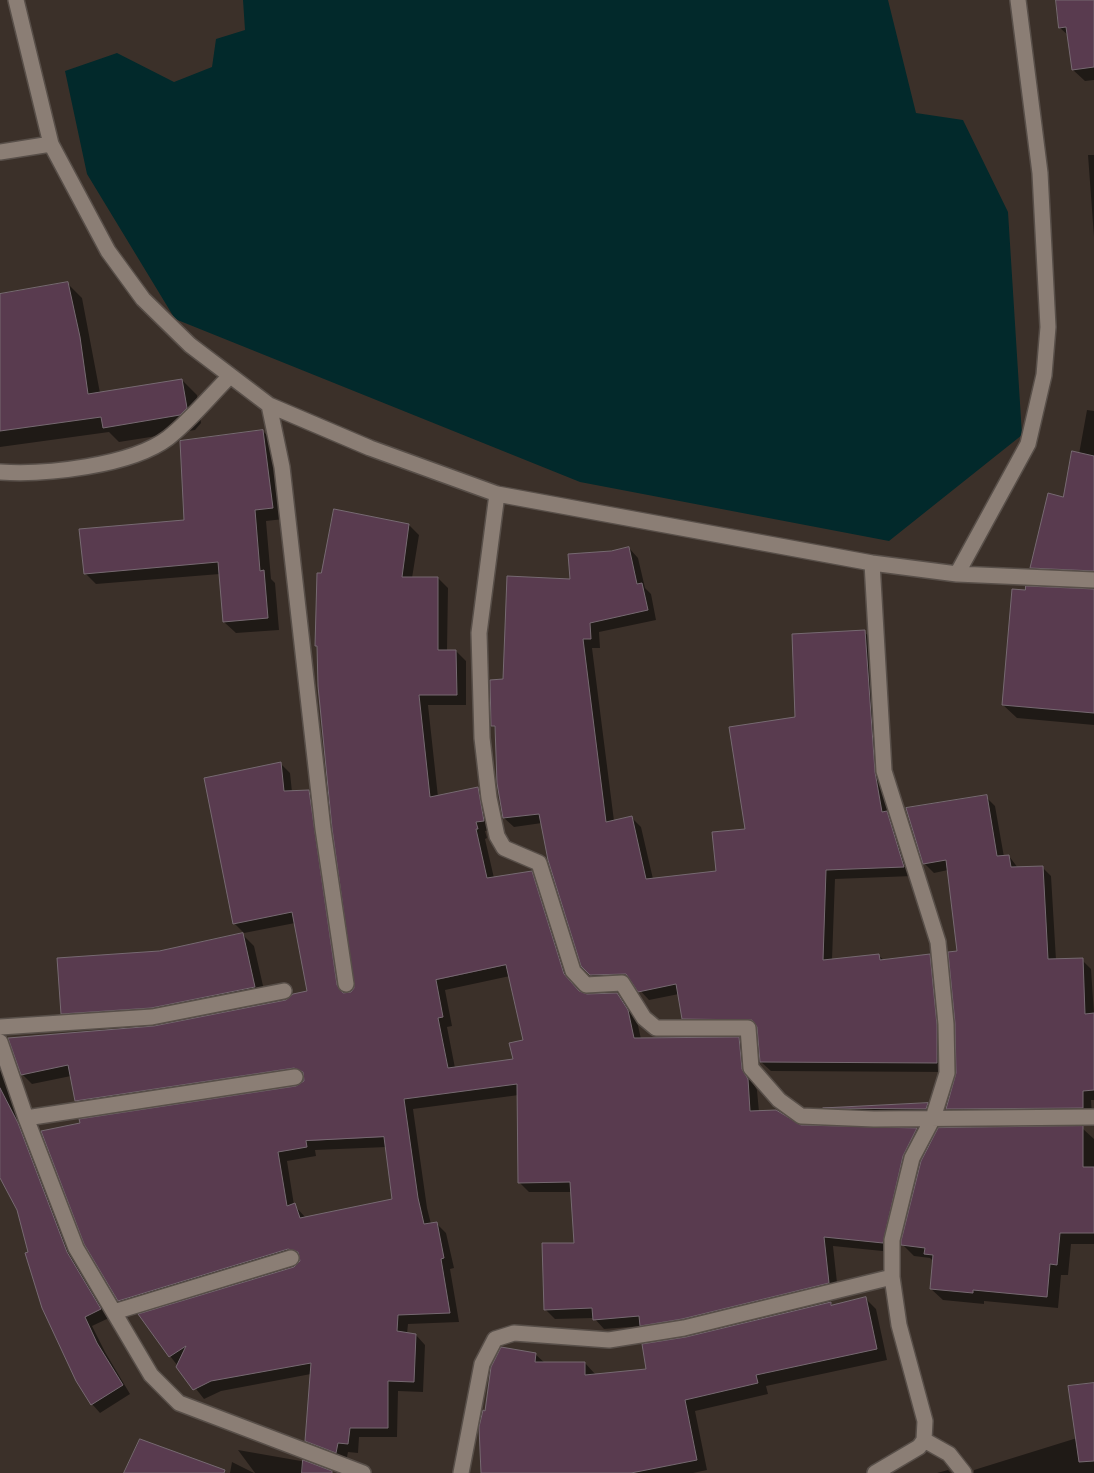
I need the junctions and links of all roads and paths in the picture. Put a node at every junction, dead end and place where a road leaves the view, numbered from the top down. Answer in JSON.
{"nodes":[{"id":1,"x":16,"y":0,"type":"edge"},
{"id":2,"x":1018,"y":0,"type":"edge"},
{"id":3,"x":51,"y":144,"type":"junction"},
{"id":4,"x":0,"y":152,"type":"edge"},
{"id":5,"x":230,"y":376,"type":"junction"},
{"id":6,"x":269,"y":406,"type":"junction"},
{"id":7,"x":0,"y":472,"type":"edge"},
{"id":8,"x":497,"y":494,"type":"junction"},
{"id":9,"x":872,"y":563,"type":"junction"},
{"id":10,"x":957,"y":574,"type":"junction"},
{"id":11,"x":1094,"y":580,"type":"edge"},
{"id":12,"x":346,"y":984,"type":"dead end"},
{"id":13,"x":284,"y":991,"type":"dead end"},
{"id":14,"x":0,"y":1027,"type":"edge"},
{"id":15,"x":0,"y":1042,"type":"edge"},
{"id":16,"x":295,"y":1077,"type":"dead end"},
{"id":17,"x":1094,"y":1117,"type":"edge"},
{"id":18,"x":26,"y":1118,"type":"junction"},
{"id":19,"x":933,"y":1118,"type":"junction"},
{"id":20,"x":291,"y":1258,"type":"dead end"},
{"id":21,"x":892,"y":1277,"type":"junction"},
{"id":22,"x":114,"y":1312,"type":"junction"},
{"id":23,"x":924,"y":1440,"type":"junction"},
{"id":24,"x":363,"y":1473,"type":"edge"},
{"id":25,"x":461,"y":1473,"type":"edge"},
{"id":26,"x":875,"y":1473,"type":"edge"},
{"id":27,"x":964,"y":1473,"type":"edge"}],
"edges":[{"from":1,"to":3,"type":"street"},
{"from":2,"to":10,"type":"street"},
{"from":3,"to":4,"type":"street"},
{"from":3,"to":5,"type":"street"},
{"from":5,"to":6,"type":"street"},
{"from":5,"to":7,"type":"street"},
{"from":6,"to":8,"type":"street"},
{"from":6,"to":12,"type":"street"},
{"from":8,"to":9,"type":"street"},
{"from":8,"to":19,"type":"street"},
{"from":9,"to":10,"type":"street"},
{"from":9,"to":19,"type":"street"},
{"from":10,"to":11,"type":"street"},
{"from":13,"to":14,"type":"street"},
{"from":15,"to":18,"type":"street"},
{"from":16,"to":18,"type":"street"},
{"from":17,"to":19,"type":"street"},
{"from":18,"to":22,"type":"street"},
{"from":19,"to":21,"type":"street"},
{"from":20,"to":22,"type":"street"},
{"from":21,"to":23,"type":"street"},
{"from":21,"to":25,"type":"street"},
{"from":22,"to":24,"type":"street"},
{"from":23,"to":26,"type":"street"},
{"from":23,"to":27,"type":"street"}]}
